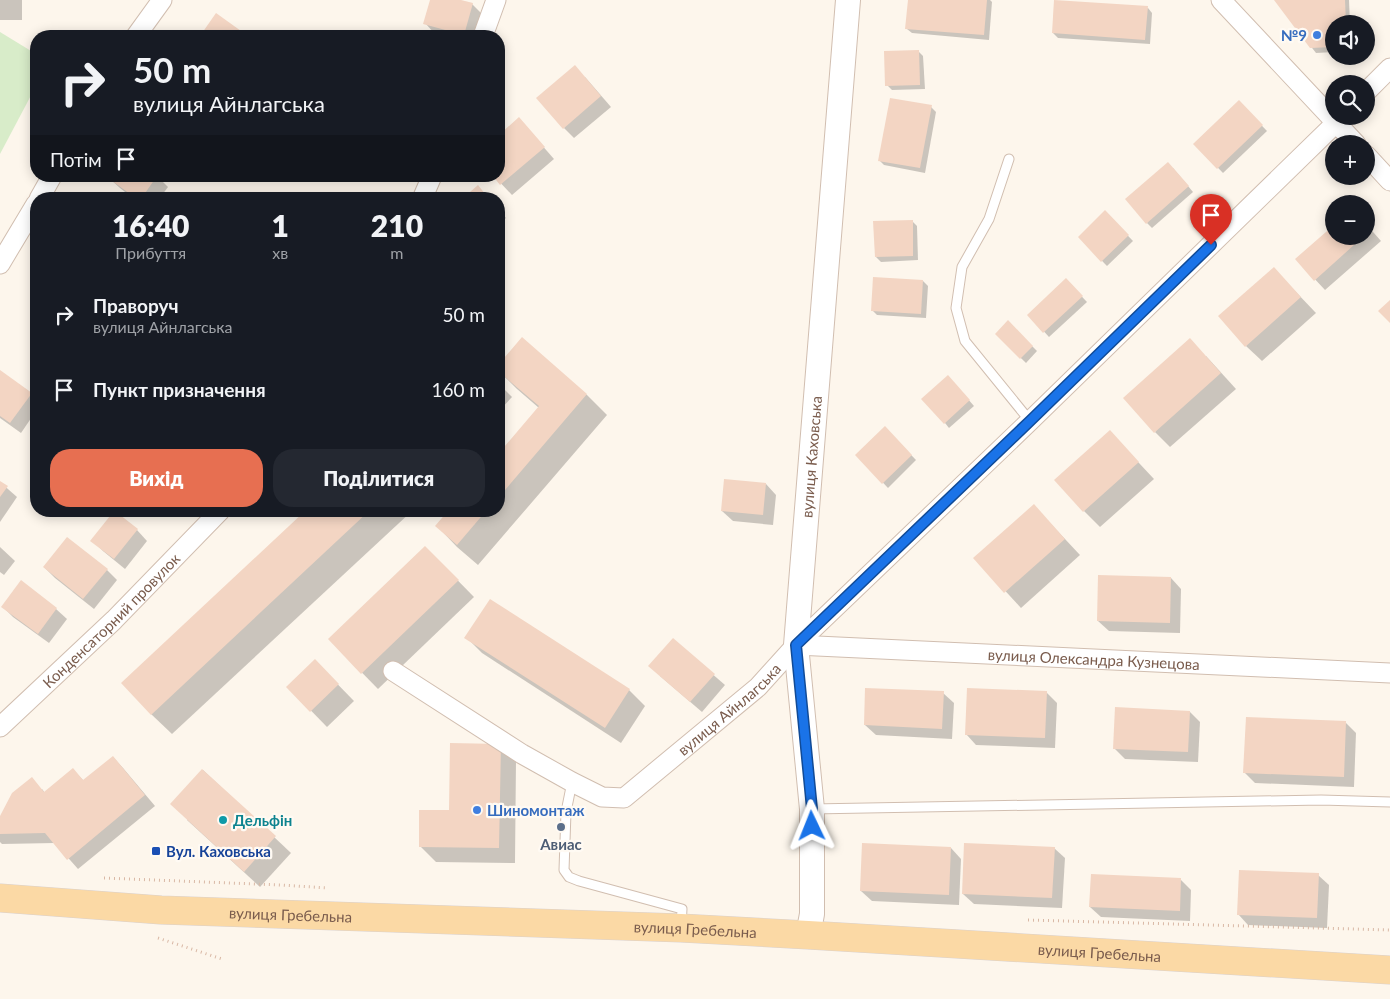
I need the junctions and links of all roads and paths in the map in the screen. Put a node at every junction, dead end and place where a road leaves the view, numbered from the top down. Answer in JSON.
{"nodes":[{"id":1,"x":162,"y":0,"type":"edge"},
{"id":2,"x":496,"y":0,"type":"edge"},
{"id":3,"x":848,"y":0,"type":"edge"},
{"id":4,"x":1221,"y":0,"type":"edge"},
{"id":5,"x":140,"y":30,"type":"edge"},
{"id":6,"x":484,"y":30,"type":"edge"},
{"id":7,"x":1390,"y":68,"type":"edge"},
{"id":8,"x":1375,"y":83,"type":"edge"},
{"id":9,"x":1325,"y":105,"type":"edge"},
{"id":10,"x":1335,"y":125,"type":"edge"},
{"id":11,"x":1009,"y":159,"type":"dead end"},
{"id":12,"x":1375,"y":165,"type":"edge"},
{"id":13,"x":1390,"y":181,"type":"edge"},
{"id":14,"x":30,"y":214,"type":"edge"},
{"id":15,"x":0,"y":264,"type":"edge"},
{"id":16,"x":1030,"y":421,"type":"junction"},
{"id":17,"x":214,"y":517,"type":"edge"},
{"id":18,"x":796,"y":645,"type":"junction"},
{"id":19,"x":393,"y":671,"type":"dead end"},
{"id":20,"x":1390,"y":673,"type":"edge"},
{"id":21,"x":0,"y":728,"type":"edge"},
{"id":22,"x":572,"y":782,"type":"junction"},
{"id":23,"x":1390,"y":802,"type":"edge"},
{"id":24,"x":812,"y":809,"type":"junction"},
{"id":25,"x":0,"y":898,"type":"edge"},
{"id":26,"x":1026,"y":920,"type":"dead end"},
{"id":27,"x":810,"y":925,"type":"junction"},
{"id":28,"x":681,"y":928,"type":"junction"},
{"id":29,"x":1390,"y":930,"type":"edge"},
{"id":30,"x":158,"y":938,"type":"dead end"},
{"id":31,"x":222,"y":959,"type":"dead end"},
{"id":32,"x":1390,"y":970,"type":"edge"}],
"edges":[{"from":1,"to":5,"type":"street"},
{"from":2,"to":6,"type":"street"},
{"from":3,"to":18,"type":"street","name":"вулиця Каховська"},
{"from":4,"to":9,"type":"street"},
{"from":7,"to":8,"type":"street"},
{"from":10,"to":16,"type":"street","name":"вулиця Айнлагська"},
{"from":11,"to":16,"type":"lane"},
{"from":12,"to":13,"type":"street"},
{"from":14,"to":15,"type":"street"},
{"from":16,"to":18,"type":"street","name":"вулиця Айнлагська"},
{"from":17,"to":21,"type":"street","name":"Конденсаторний провулок"},
{"from":18,"to":20,"type":"street","name":"вулиця Олександра Кузнецова"},
{"from":18,"to":22,"type":"street","name":"вулиця Айнлагська"},
{"from":18,"to":24,"type":"street","name":"вулиця Каховська"},
{"from":19,"to":22,"type":"street","name":"вулиця Айнлагська"},
{"from":22,"to":28,"type":"lane"},
{"from":23,"to":24,"type":"lane"},
{"from":24,"to":27,"type":"street","name":"вулиця Каховська"},
{"from":25,"to":28,"type":"main road","name":"вулиця Гребельна"},
{"from":26,"to":29,"type":"path"},
{"from":27,"to":28,"type":"main road","name":"вулиця Гребельна"},
{"from":27,"to":32,"type":"main road","name":"вулиця Гребельна"},
{"from":30,"to":31,"type":"path"}]}
